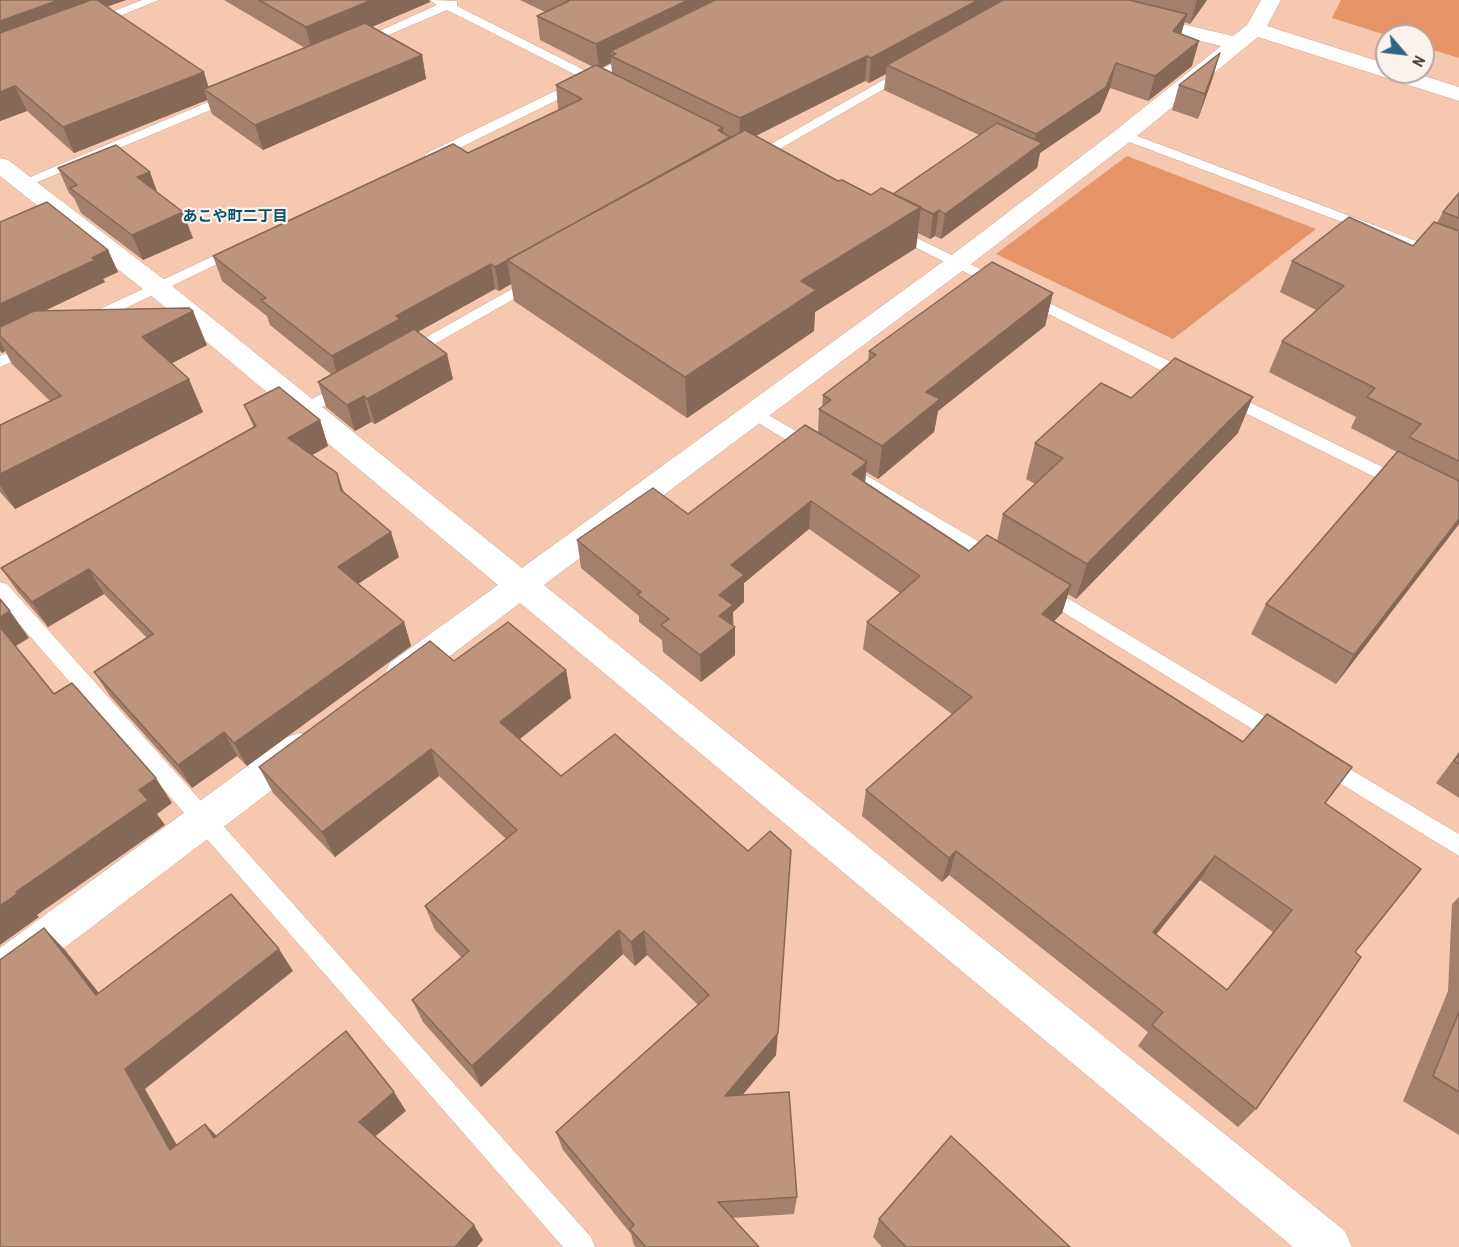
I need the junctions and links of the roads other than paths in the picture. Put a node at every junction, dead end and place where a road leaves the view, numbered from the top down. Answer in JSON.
{"nodes":[{"id":1,"x":153,"y":0,"type":"edge"},
{"id":2,"x":1056,"y":0,"type":"edge"},
{"id":3,"x":1271,"y":0,"type":"edge"},
{"id":4,"x":448,"y":2,"type":"edge"},
{"id":5,"x":77,"y":28,"type":"edge"},
{"id":6,"x":1246,"y":36,"type":"junction"},
{"id":7,"x":350,"y":47,"type":"edge"},
{"id":8,"x":646,"y":52,"type":"edge"},
{"id":9,"x":917,"y":65,"type":"edge"},
{"id":10,"x":1375,"y":69,"type":"edge"},
{"id":11,"x":593,"y":79,"type":"junction"},
{"id":12,"x":1427,"y":84,"type":"edge"},
{"id":13,"x":614,"y":90,"type":"edge"},
{"id":14,"x":241,"y":92,"type":"edge"},
{"id":15,"x":1459,"y":94,"type":"edge"},
{"id":16,"x":1124,"y":135,"type":"junction"},
{"id":17,"x":412,"y":165,"type":"edge"},
{"id":18,"x":772,"y":170,"type":"edge"},
{"id":19,"x":12,"y":174,"type":"edge"},
{"id":20,"x":875,"y":221,"type":"edge"},
{"id":21,"x":253,"y":242,"type":"edge"},
{"id":22,"x":1459,"y":262,"type":"edge"},
{"id":23,"x":957,"y":263,"type":"junction"},
{"id":24,"x":544,"y":275,"type":"edge"},
{"id":25,"x":157,"y":287,"type":"junction"},
{"id":26,"x":74,"y":327,"type":"edge"},
{"id":27,"x":42,"y":342,"type":"edge"},
{"id":28,"x":0,"y":362,"type":"edge"},
{"id":29,"x":389,"y":362,"type":"edge"},
{"id":30,"x":358,"y":380,"type":"edge"},
{"id":31,"x":306,"y":409,"type":"junction"},
{"id":32,"x":753,"y":412,"type":"junction"},
{"id":33,"x":1416,"y":491,"type":"edge"},
{"id":34,"x":522,"y":584,"type":"junction"},
{"id":35,"x":0,"y":589,"type":"edge"},
{"id":36,"x":372,"y":695,"type":"edge"},
{"id":37,"x":325,"y":729,"type":"edge"},
{"id":38,"x":203,"y":819,"type":"junction"},
{"id":39,"x":1459,"y":846,"type":"edge"},
{"id":40,"x":0,"y":972,"type":"edge"},
{"id":41,"x":581,"y":1247,"type":"edge"},
{"id":42,"x":1329,"y":1247,"type":"edge"}],
"edges":[{"from":1,"to":5,"type":"lane"},
{"from":2,"to":6,"type":"street"},
{"from":3,"to":6,"type":"street"},
{"from":4,"to":7,"type":"lane"},
{"from":4,"to":11,"type":"lane"},
{"from":6,"to":10,"type":"street"},
{"from":6,"to":16,"type":"street"},
{"from":8,"to":11,"type":"lane"},
{"from":9,"to":18,"type":"lane"},
{"from":11,"to":13,"type":"lane"},
{"from":11,"to":17,"type":"lane"},
{"from":12,"to":15,"type":"street"},
{"from":14,"to":19,"type":"lane"},
{"from":16,"to":22,"type":"lane"},
{"from":16,"to":23,"type":"street"},
{"from":19,"to":25,"type":"street"},
{"from":20,"to":23,"type":"lane"},
{"from":21,"to":25,"type":"lane"},
{"from":23,"to":32,"type":"street"},
{"from":23,"to":33,"type":"lane"},
{"from":24,"to":29,"type":"lane"},
{"from":25,"to":26,"type":"lane"},
{"from":25,"to":31,"type":"street"},
{"from":27,"to":28,"type":"lane"},
{"from":30,"to":31,"type":"lane"},
{"from":31,"to":34,"type":"street"},
{"from":32,"to":34,"type":"street"},
{"from":32,"to":39,"type":"lane"},
{"from":34,"to":36,"type":"street"},
{"from":34,"to":42,"type":"street"},
{"from":35,"to":38,"type":"lane"},
{"from":37,"to":38,"type":"street"},
{"from":38,"to":40,"type":"street"},
{"from":38,"to":41,"type":"lane"}]}
